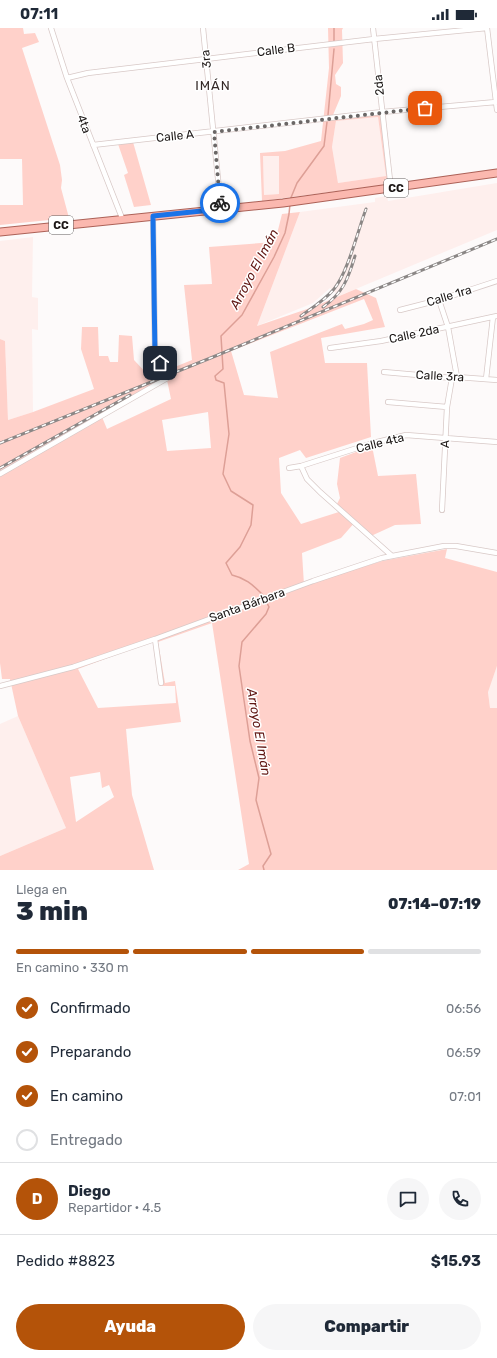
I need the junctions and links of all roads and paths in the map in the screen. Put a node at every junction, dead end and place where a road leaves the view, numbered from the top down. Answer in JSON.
{"nodes":[{"id":1,"x":51,"y":28,"type":"edge"},
{"id":2,"x":203,"y":28,"type":"edge"},
{"id":3,"x":373,"y":28,"type":"edge"},
{"id":4,"x":487,"y":28,"type":"edge"},
{"id":5,"x":374,"y":39,"type":"junction"},
{"id":6,"x":206,"y":58,"type":"junction"},
{"id":7,"x":67,"y":78,"type":"junction"},
{"id":8,"x":496,"y":102,"type":"junction"},
{"id":9,"x":497,"y":110,"type":"edge"},
{"id":10,"x":382,"y":112,"type":"junction"},
{"id":11,"x":214,"y":132,"type":"junction"},
{"id":12,"x":92,"y":145,"type":"junction"},
{"id":13,"x":497,"y":173,"type":"edge"},
{"id":14,"x":391,"y":189,"type":"junction"},
{"id":15,"x":221,"y":209,"type":"junction"},
{"id":16,"x":153,"y":216,"type":"junction"},
{"id":17,"x":122,"y":218,"type":"junction"},
{"id":18,"x":0,"y":232,"type":"edge"},
{"id":19,"x":497,"y":281,"type":"edge"},
{"id":20,"x":439,"y":300,"type":"junction"},
{"id":21,"x":400,"y":310,"type":"dead end"},
{"id":22,"x":495,"y":317,"type":"edge"},
{"id":23,"x":448,"y":327,"type":"junction"},
{"id":24,"x":330,"y":348,"type":"dead end"},
{"id":25,"x":384,"y":372,"type":"dead end"},
{"id":26,"x":457,"y":377,"type":"junction"},
{"id":27,"x":452,"y":378,"type":"junction"},
{"id":28,"x":486,"y":379,"type":"junction"},
{"id":29,"x":497,"y":380,"type":"edge"},
{"id":30,"x":388,"y":402,"type":"dead end"},
{"id":31,"x":447,"y":406,"type":"junction"},
{"id":32,"x":446,"y":438,"type":"junction"},
{"id":33,"x":497,"y":442,"type":"edge"},
{"id":34,"x":301,"y":466,"type":"junction"},
{"id":35,"x":289,"y":468,"type":"dead end"},
{"id":36,"x":0,"y":474,"type":"edge"},
{"id":37,"x":442,"y":510,"type":"dead end"},
{"id":38,"x":497,"y":554,"type":"edge"},
{"id":39,"x":392,"y":556,"type":"junction"},
{"id":40,"x":155,"y":639,"type":"junction"},
{"id":41,"x":161,"y":683,"type":"dead end"},
{"id":42,"x":0,"y":686,"type":"edge"}],
"edges":[{"from":1,"to":7,"type":"street","name":"4ta"},
{"from":2,"to":6,"type":"street","name":"3ra"},
{"from":3,"to":5,"type":"street","name":"2da"},
{"from":4,"to":5,"type":"street","name":"Calle B"},
{"from":4,"to":8,"type":"street"},
{"from":5,"to":6,"type":"street","name":"Calle B"},
{"from":5,"to":10,"type":"street","name":"2da"},
{"from":6,"to":7,"type":"street","name":"Calle B"},
{"from":6,"to":11,"type":"street","name":"3ra"},
{"from":7,"to":12,"type":"street","name":"4ta"},
{"from":8,"to":9,"type":"street"},
{"from":8,"to":10,"type":"street","name":"Calle A"},
{"from":10,"to":11,"type":"street","name":"Calle A"},
{"from":10,"to":14,"type":"street","name":"2da"},
{"from":11,"to":12,"type":"street","name":"Calle A"},
{"from":11,"to":15,"type":"street","name":"3ra"},
{"from":12,"to":17,"type":"street","name":"4ta"},
{"from":13,"to":14,"type":"main road","number":"CC"},
{"from":14,"to":15,"type":"main road","number":"CC"},
{"from":15,"to":16,"type":"main road","number":"CC"},
{"from":16,"to":17,"type":"main road","number":"CC"},
{"from":16,"to":36,"type":"street"},
{"from":17,"to":18,"type":"main road","number":"CC"},
{"from":19,"to":20,"type":"street","name":"Calle 1ra"},
{"from":20,"to":21,"type":"street","name":"Calle 1ra"},
{"from":20,"to":23,"type":"street"},
{"from":22,"to":23,"type":"street","name":"Calle 2da"},
{"from":22,"to":28,"type":"street"},
{"from":23,"to":24,"type":"street","name":"Calle 2da"},
{"from":23,"to":26,"type":"street"},
{"from":25,"to":27,"type":"street","name":"Calle 3ra"},
{"from":26,"to":27,"type":"street","name":"Calle 3ra"},
{"from":26,"to":28,"type":"street","name":"Calle 3ra"},
{"from":27,"to":31,"type":"street","name":"A"},
{"from":28,"to":29,"type":"street","name":"Calle 3ra"},
{"from":30,"to":31,"type":"street"},
{"from":31,"to":32,"type":"street","name":"A"},
{"from":32,"to":33,"type":"street","name":"Calle 4ta"},
{"from":32,"to":34,"type":"street","name":"Calle 4ta"},
{"from":32,"to":37,"type":"street","name":"A"},
{"from":34,"to":35,"type":"street","name":"Calle 4ta"},
{"from":34,"to":39,"type":"street"},
{"from":38,"to":39,"type":"street","name":"Santa Bárbara"},
{"from":39,"to":40,"type":"street","name":"Santa Bárbara"},
{"from":40,"to":41,"type":"street"},
{"from":40,"to":42,"type":"street","name":"Santa Bárbara"}]}
